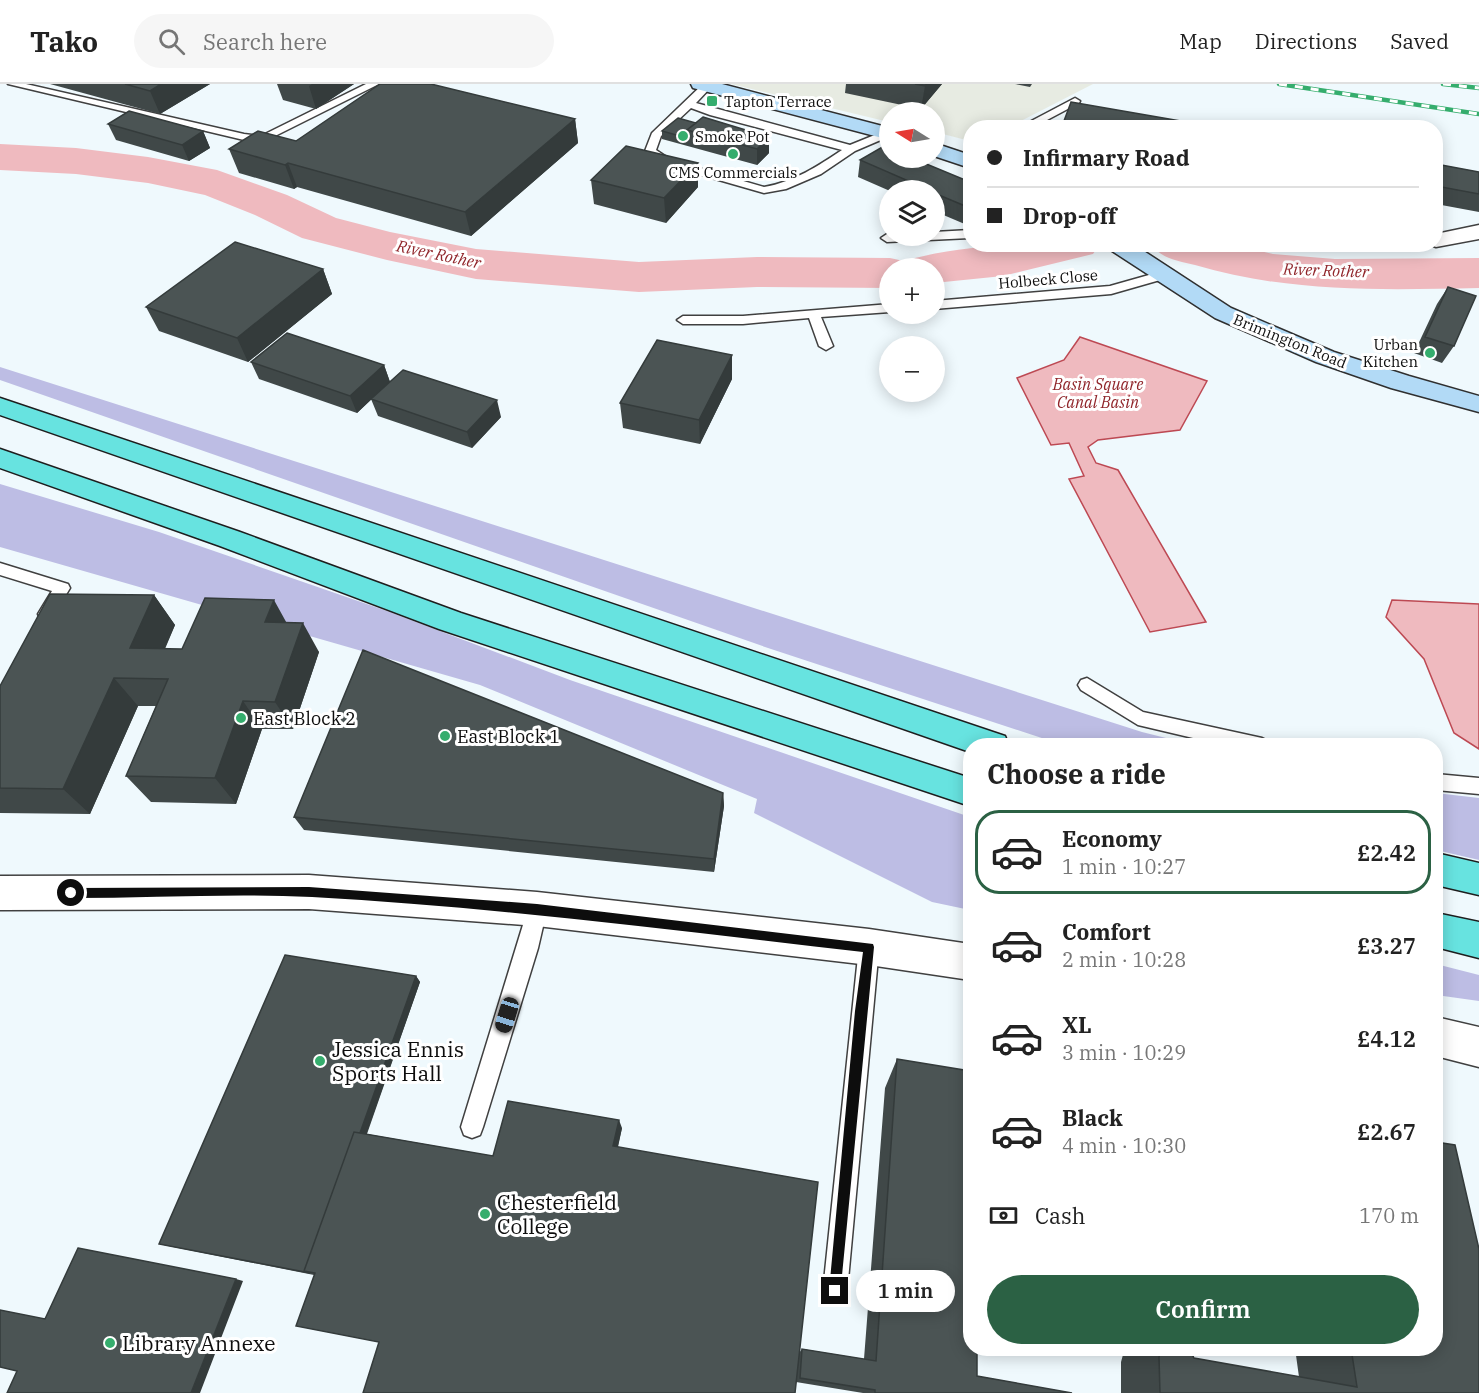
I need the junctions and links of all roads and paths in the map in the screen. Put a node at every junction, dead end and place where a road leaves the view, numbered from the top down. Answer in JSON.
{"nodes":[{"id":1,"x":13,"y":84,"type":"edge"},
{"id":2,"x":374,"y":84,"type":"edge"},
{"id":3,"x":704,"y":85,"type":"edge"},
{"id":4,"x":1075,"y":101,"type":"edge"},
{"id":5,"x":689,"y":104,"type":"junction"},
{"id":6,"x":1064,"y":108,"type":"junction"},
{"id":7,"x":1087,"y":111,"type":"edge"},
{"id":8,"x":1039,"y":120,"type":"edge"},
{"id":9,"x":879,"y":132,"type":"edge"},
{"id":10,"x":879,"y":138,"type":"edge"},
{"id":11,"x":851,"y":149,"type":"junction"},
{"id":12,"x":945,"y":152,"type":"edge"},
{"id":13,"x":963,"y":157,"type":"edge"},
{"id":14,"x":1479,"y":232,"type":"edge"},
{"id":15,"x":963,"y":234,"type":"edge"},
{"id":16,"x":945,"y":235,"type":"edge"},
{"id":17,"x":1443,"y":239,"type":"edge"},
{"id":18,"x":1128,"y":252,"type":"edge"},
{"id":19,"x":1163,"y":275,"type":"junction"},
{"id":20,"x":945,"y":304,"type":"edge"},
{"id":21,"x":879,"y":310,"type":"edge"},
{"id":22,"x":814,"y":315,"type":"junction"},
{"id":23,"x":683,"y":320,"type":"dead end"},
{"id":24,"x":826,"y":346,"type":"dead end"},
{"id":25,"x":1479,"y":404,"type":"edge"},
{"id":26,"x":0,"y":406,"type":"edge"},
{"id":27,"x":0,"y":458,"type":"edge"},
{"id":28,"x":0,"y":569,"type":"edge"},
{"id":29,"x":37,"y":629,"type":"edge"},
{"id":30,"x":1087,"y":685,"type":"dead end"},
{"id":31,"x":970,"y":738,"type":"edge"},
{"id":32,"x":1226,"y":738,"type":"edge"},
{"id":33,"x":1443,"y":783,"type":"edge"},
{"id":34,"x":1479,"y":786,"type":"edge"},
{"id":35,"x":963,"y":790,"type":"edge"},
{"id":36,"x":1443,"y":871,"type":"edge"},
{"id":37,"x":1479,"y":879,"type":"edge"},
{"id":38,"x":0,"y":893,"type":"edge"},
{"id":39,"x":537,"y":909,"type":"junction"},
{"id":40,"x":1443,"y":932,"type":"edge"},
{"id":41,"x":1479,"y":940,"type":"edge"},
{"id":42,"x":869,"y":947,"type":"junction"},
{"id":43,"x":963,"y":961,"type":"edge"},
{"id":44,"x":1443,"y":1039,"type":"edge"},
{"id":45,"x":1479,"y":1047,"type":"edge"},
{"id":46,"x":472,"y":1127,"type":"dead end"},
{"id":47,"x":835,"y":1291,"type":"dead end"}],
"edges":[{"from":1,"to":2,"type":"lane"},
{"from":3,"to":5,"type":"lane"},
{"from":3,"to":9,"type":"main road"},
{"from":4,"to":6,"type":"lane"},
{"from":5,"to":11,"type":"lane"},
{"from":5,"to":11,"type":"lane"},
{"from":6,"to":7,"type":"lane"},
{"from":6,"to":8,"type":"lane"},
{"from":10,"to":11,"type":"lane"},
{"from":12,"to":13,"type":"main road"},
{"from":14,"to":17,"type":"street"},
{"from":15,"to":16,"type":"lane"},
{"from":18,"to":19,"type":"main road","name":"Brimington Road"},
{"from":19,"to":20,"type":"lane","name":"Holbeck Close"},
{"from":19,"to":25,"type":"main road","name":"Brimington Road"},
{"from":21,"to":22,"type":"lane"},
{"from":22,"to":23,"type":"lane"},
{"from":22,"to":24,"type":"lane"},
{"from":26,"to":31,"type":"highway"},
{"from":27,"to":35,"type":"highway"},
{"from":28,"to":29,"type":"lane"},
{"from":30,"to":32,"type":"lane"},
{"from":33,"to":34,"type":"lane"},
{"from":36,"to":37,"type":"highway"},
{"from":38,"to":39,"type":"street"},
{"from":39,"to":42,"type":"street"},
{"from":39,"to":46,"type":"lane"},
{"from":40,"to":41,"type":"highway"},
{"from":42,"to":43,"type":"street"},
{"from":42,"to":47,"type":"lane"},
{"from":44,"to":45,"type":"street"}]}
